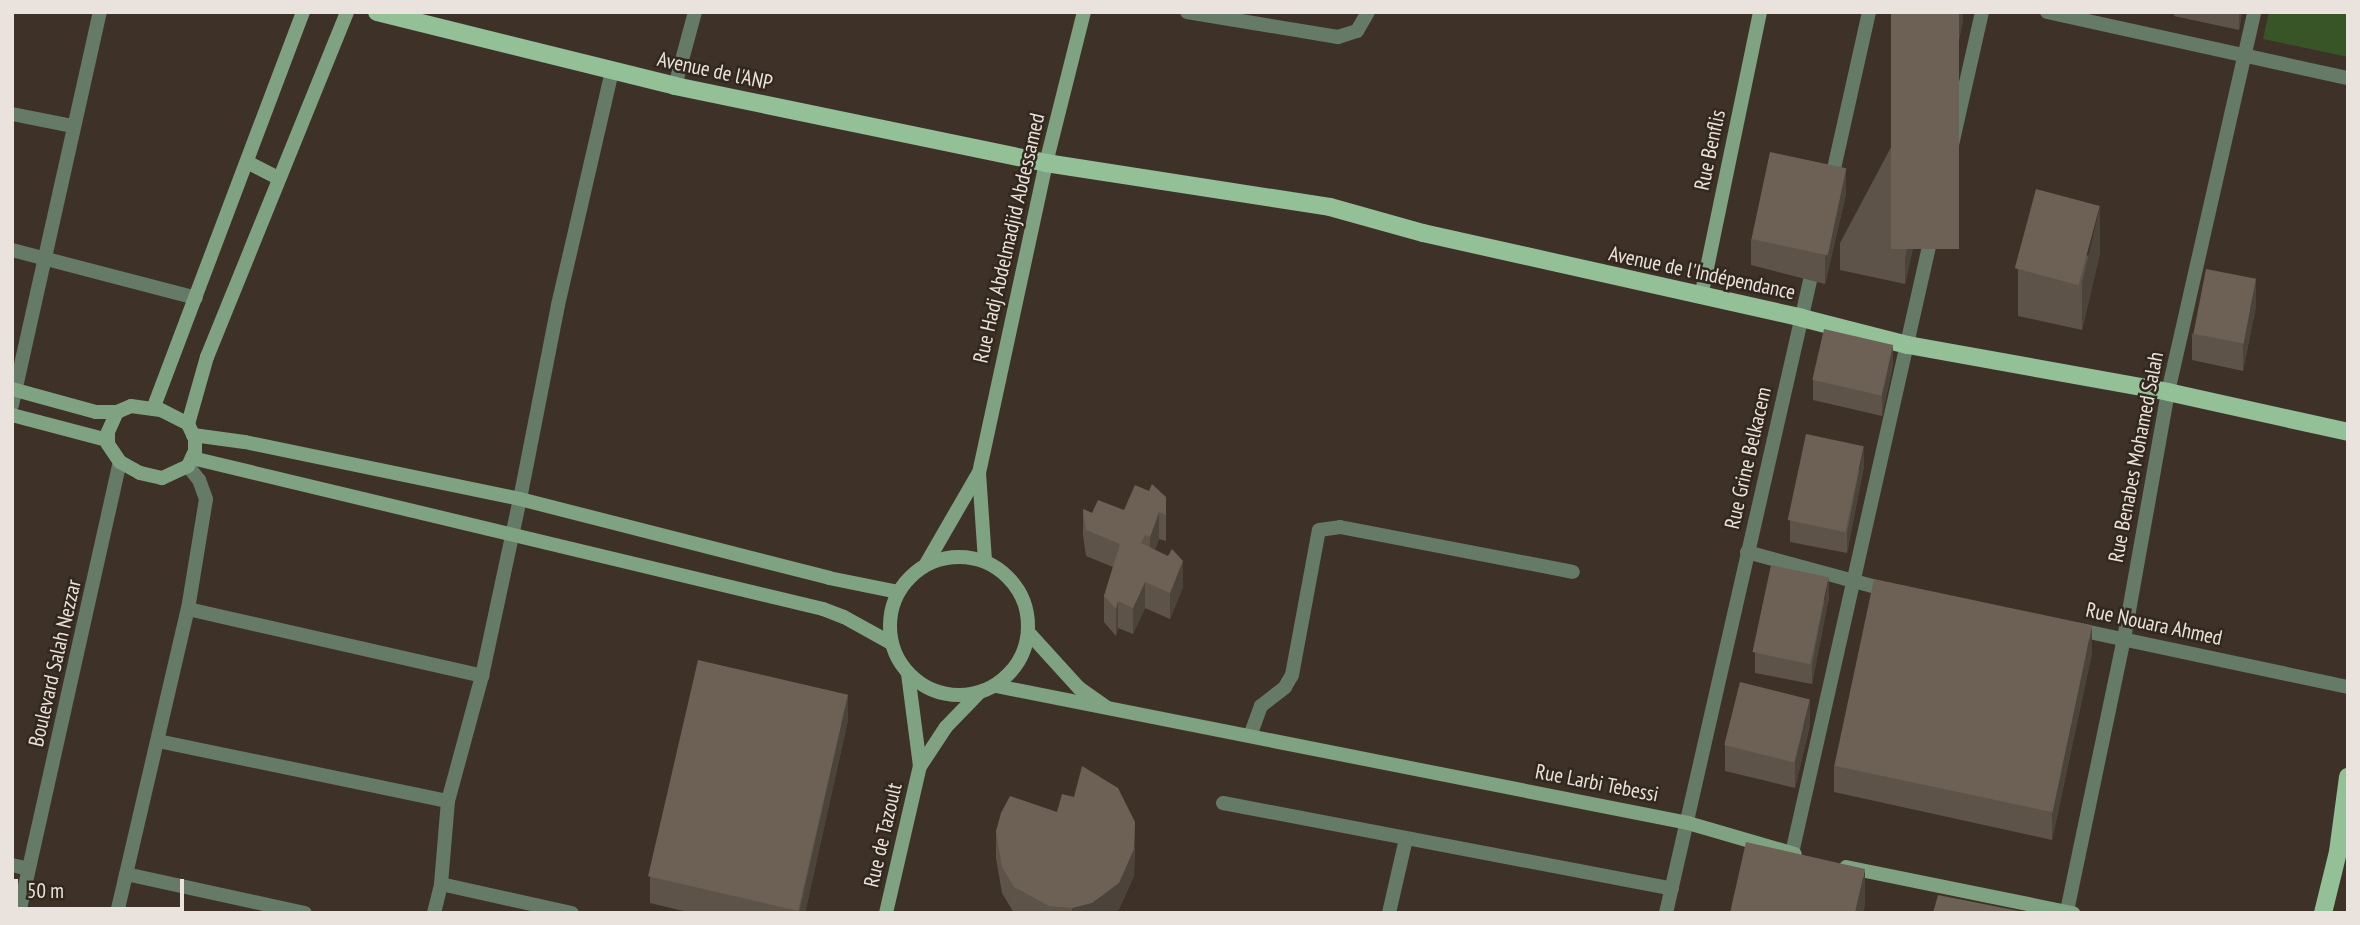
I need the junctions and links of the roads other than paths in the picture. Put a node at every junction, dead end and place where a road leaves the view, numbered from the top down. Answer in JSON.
{"nodes":[{"id":1,"x":100,"y":12,"type":"edge"},
{"id":2,"x":303,"y":12,"type":"edge"},
{"id":3,"x":347,"y":12,"type":"edge"},
{"id":4,"x":377,"y":12,"type":"edge"},
{"id":5,"x":695,"y":12,"type":"edge"},
{"id":6,"x":1084,"y":12,"type":"edge"},
{"id":7,"x":1186,"y":12,"type":"edge"},
{"id":8,"x":1368,"y":12,"type":"edge"},
{"id":9,"x":1760,"y":12,"type":"edge"},
{"id":10,"x":1868,"y":12,"type":"edge"},
{"id":11,"x":1982,"y":12,"type":"edge"},
{"id":12,"x":2047,"y":12,"type":"edge"},
{"id":13,"x":2254,"y":12,"type":"edge"},
{"id":14,"x":2245,"y":54,"type":"junction"},
{"id":15,"x":612,"y":71,"type":"junction"},
{"id":16,"x":2348,"y":78,"type":"edge"},
{"id":17,"x":675,"y":86,"type":"junction"},
{"id":18,"x":12,"y":114,"type":"edge"},
{"id":19,"x":72,"y":126,"type":"junction"},
{"id":20,"x":247,"y":162,"type":"junction"},
{"id":21,"x":1046,"y":163,"type":"junction"},
{"id":22,"x":278,"y":178,"type":"junction"},
{"id":23,"x":1828,"y":198,"type":"edge"},
{"id":24,"x":12,"y":250,"type":"edge"},
{"id":25,"x":1816,"y":251,"type":"edge"},
{"id":26,"x":46,"y":257,"type":"junction"},
{"id":27,"x":1701,"y":297,"type":"junction"},
{"id":28,"x":196,"y":298,"type":"junction"},
{"id":29,"x":1802,"y":318,"type":"junction"},
{"id":30,"x":1908,"y":345,"type":"junction"},
{"id":31,"x":13,"y":389,"type":"edge"},
{"id":32,"x":2168,"y":392,"type":"junction"},
{"id":33,"x":12,"y":405,"type":"edge"},
{"id":34,"x":153,"y":409,"type":"junction"},
{"id":35,"x":117,"y":412,"type":"junction"},
{"id":36,"x":12,"y":415,"type":"edge"},
{"id":37,"x":190,"y":430,"type":"junction"},
{"id":38,"x":2348,"y":432,"type":"edge"},
{"id":39,"x":107,"y":440,"type":"junction"},
{"id":40,"x":120,"y":462,"type":"junction"},
{"id":41,"x":190,"y":462,"type":"junction"},
{"id":42,"x":979,"y":473,"type":"junction"},
{"id":43,"x":520,"y":499,"type":"junction"},
{"id":44,"x":513,"y":537,"type":"junction"},
{"id":45,"x":1747,"y":552,"type":"junction"},
{"id":46,"x":985,"y":561,"type":"junction"},
{"id":47,"x":926,"y":564,"type":"junction"},
{"id":48,"x":1573,"y":572,"type":"dead end"},
{"id":49,"x":1854,"y":583,"type":"junction"},
{"id":50,"x":898,"y":592,"type":"junction"},
{"id":51,"x":1908,"y":594,"type":"edge"},
{"id":52,"x":188,"y":609,"type":"junction"},
{"id":53,"x":2056,"y":625,"type":"edge"},
{"id":54,"x":1028,"y":632,"type":"junction"},
{"id":55,"x":2124,"y":639,"type":"junction"},
{"id":56,"x":891,"y":643,"type":"junction"},
{"id":57,"x":908,"y":673,"type":"junction"},
{"id":58,"x":482,"y":676,"type":"junction"},
{"id":59,"x":996,"y":686,"type":"junction"},
{"id":60,"x":2348,"y":687,"type":"edge"},
{"id":61,"x":979,"y":693,"type":"junction"},
{"id":62,"x":1110,"y":710,"type":"junction"},
{"id":63,"x":1250,"y":736,"type":"junction"},
{"id":64,"x":158,"y":741,"type":"junction"},
{"id":65,"x":920,"y":766,"type":"junction"},
{"id":66,"x":2348,"y":777,"type":"edge"},
{"id":67,"x":448,"y":801,"type":"junction"},
{"id":68,"x":1223,"y":803,"type":"dead end"},
{"id":69,"x":1688,"y":823,"type":"junction"},
{"id":70,"x":1406,"y":839,"type":"junction"},
{"id":71,"x":1792,"y":853,"type":"junction"},
{"id":72,"x":12,"y":865,"type":"edge"},
{"id":73,"x":29,"y":869,"type":"junction"},
{"id":74,"x":127,"y":874,"type":"junction"},
{"id":75,"x":441,"y":884,"type":"junction"},
{"id":76,"x":1672,"y":889,"type":"junction"},
{"id":77,"x":2070,"y":912,"type":"edge"},
{"id":78,"x":19,"y":913,"type":"edge"},
{"id":79,"x":117,"y":913,"type":"edge"},
{"id":80,"x":305,"y":913,"type":"edge"},
{"id":81,"x":434,"y":913,"type":"edge"},
{"id":82,"x":572,"y":913,"type":"edge"},
{"id":83,"x":886,"y":913,"type":"edge"},
{"id":84,"x":1389,"y":913,"type":"edge"},
{"id":85,"x":1666,"y":913,"type":"edge"},
{"id":86,"x":2323,"y":913,"type":"edge"}],
"edges":[{"from":1,"to":19,"type":"street"},
{"from":2,"to":20,"type":"street"},
{"from":3,"to":22,"type":"street"},
{"from":4,"to":15,"type":"main road","name":"Avenue de l'ANP"},
{"from":5,"to":17,"type":"street"},
{"from":6,"to":21,"type":"street","name":"Rue Hadj Abdelmadjid Abdessamed"},
{"from":7,"to":8,"type":"street"},
{"from":9,"to":27,"type":"street","name":"Rue Benflis"},
{"from":10,"to":23,"type":"street"},
{"from":11,"to":30,"type":"street"},
{"from":12,"to":14,"type":"street"},
{"from":13,"to":14,"type":"street","name":"Rue Benabes Mohamed Salah"},
{"from":14,"to":16,"type":"street"},
{"from":14,"to":32,"type":"street","name":"Rue Benabes Mohamed Salah"},
{"from":15,"to":17,"type":"main road","name":"Avenue de l'ANP"},
{"from":15,"to":43,"type":"street"},
{"from":17,"to":21,"type":"main road","name":"Avenue de l'ANP"},
{"from":18,"to":19,"type":"street"},
{"from":19,"to":26,"type":"street"},
{"from":20,"to":22,"type":"street"},
{"from":20,"to":28,"type":"street"},
{"from":21,"to":27,"type":"main road","name":"Avenue de l'Indépendance"},
{"from":21,"to":42,"type":"street","name":"Rue Hadj Abdelmadjid Abdessamed"},
{"from":22,"to":37,"type":"street"},
{"from":24,"to":26,"type":"street"},
{"from":25,"to":29,"type":"street","name":"Rue Grine Belkacem"},
{"from":26,"to":28,"type":"street"},
{"from":26,"to":31,"type":"street"},
{"from":27,"to":29,"type":"main road","name":"Avenue de l'Indépendance"},
{"from":28,"to":34,"type":"street"},
{"from":29,"to":30,"type":"main road","name":"Avenue de l'Indépendance"},
{"from":29,"to":45,"type":"street","name":"Rue Grine Belkacem"},
{"from":30,"to":32,"type":"main road","name":"Avenue de l'Indépendance"},
{"from":30,"to":49,"type":"street"},
{"from":31,"to":33,"type":"street"},
{"from":31,"to":35,"type":"street"},
{"from":32,"to":38,"type":"main road","name":"Avenue de l'Indépendance"},
{"from":32,"to":55,"type":"street","name":"Rue Benabes Mohamed Salah"},
{"from":34,"to":35,"type":"street"},
{"from":34,"to":37,"type":"street"},
{"from":35,"to":39,"type":"street"},
{"from":36,"to":39,"type":"street"},
{"from":37,"to":41,"type":"street"},
{"from":37,"to":43,"type":"street"},
{"from":39,"to":40,"type":"street"},
{"from":40,"to":41,"type":"street"},
{"from":40,"to":73,"type":"street","name":"Boulevard Salah Nezzar"},
{"from":41,"to":44,"type":"street"},
{"from":41,"to":52,"type":"street"},
{"from":42,"to":46,"type":"street","name":"Rue Hadj Abdelmadjid Abdessamed"},
{"from":42,"to":47,"type":"street","name":"Rue Hadj Abdelmadjid Abdessamed"},
{"from":43,"to":44,"type":"street"},
{"from":43,"to":50,"type":"street"},
{"from":44,"to":56,"type":"street"},
{"from":44,"to":58,"type":"street"},
{"from":45,"to":49,"type":"street"},
{"from":45,"to":69,"type":"street","name":"Rue Grine Belkacem"},
{"from":46,"to":47,"type":"street"},
{"from":46,"to":54,"type":"street"},
{"from":47,"to":50,"type":"street"},
{"from":48,"to":63,"type":"street"},
{"from":49,"to":51,"type":"street"},
{"from":49,"to":71,"type":"street"},
{"from":50,"to":56,"type":"street"},
{"from":52,"to":58,"type":"street"},
{"from":52,"to":64,"type":"street"},
{"from":53,"to":55,"type":"street","name":"Rue Nouara Ahmed"},
{"from":54,"to":59,"type":"street"},
{"from":54,"to":62,"type":"street","name":"Rue Larbi Tebessi"},
{"from":55,"to":60,"type":"street","name":"Rue Nouara Ahmed"},
{"from":55,"to":77,"type":"street","name":"Rue Benabes Mohamed Salah"},
{"from":56,"to":57,"type":"street"},
{"from":57,"to":61,"type":"street"},
{"from":57,"to":65,"type":"street","name":"Rue de Tazoult"},
{"from":58,"to":67,"type":"street"},
{"from":59,"to":61,"type":"street"},
{"from":59,"to":62,"type":"street","name":"Rue Larbi Tebessi"},
{"from":61,"to":65,"type":"street","name":"Rue de Tazoult"},
{"from":62,"to":63,"type":"street","name":"Rue Larbi Tebessi"},
{"from":63,"to":69,"type":"street","name":"Rue Larbi Tebessi"},
{"from":64,"to":67,"type":"street"},
{"from":64,"to":74,"type":"street"},
{"from":65,"to":83,"type":"street","name":"Rue de Tazoult"},
{"from":66,"to":86,"type":"main road"},
{"from":67,"to":75,"type":"street"},
{"from":68,"to":70,"type":"street"},
{"from":69,"to":71,"type":"street","name":"Rue Larbi Tebessi"},
{"from":69,"to":76,"type":"street","name":"Rue Grine Belkacem"},
{"from":70,"to":76,"type":"street"},
{"from":70,"to":84,"type":"street"},
{"from":71,"to":77,"type":"street","name":"Rue Larbi Tebessi"},
{"from":72,"to":73,"type":"street"},
{"from":73,"to":78,"type":"street","name":"Boulevard Salah Nezzar"},
{"from":74,"to":79,"type":"street"},
{"from":74,"to":80,"type":"street"},
{"from":75,"to":81,"type":"street"},
{"from":75,"to":82,"type":"street"},
{"from":76,"to":85,"type":"street","name":"Rue Grine Belkacem"}]}
